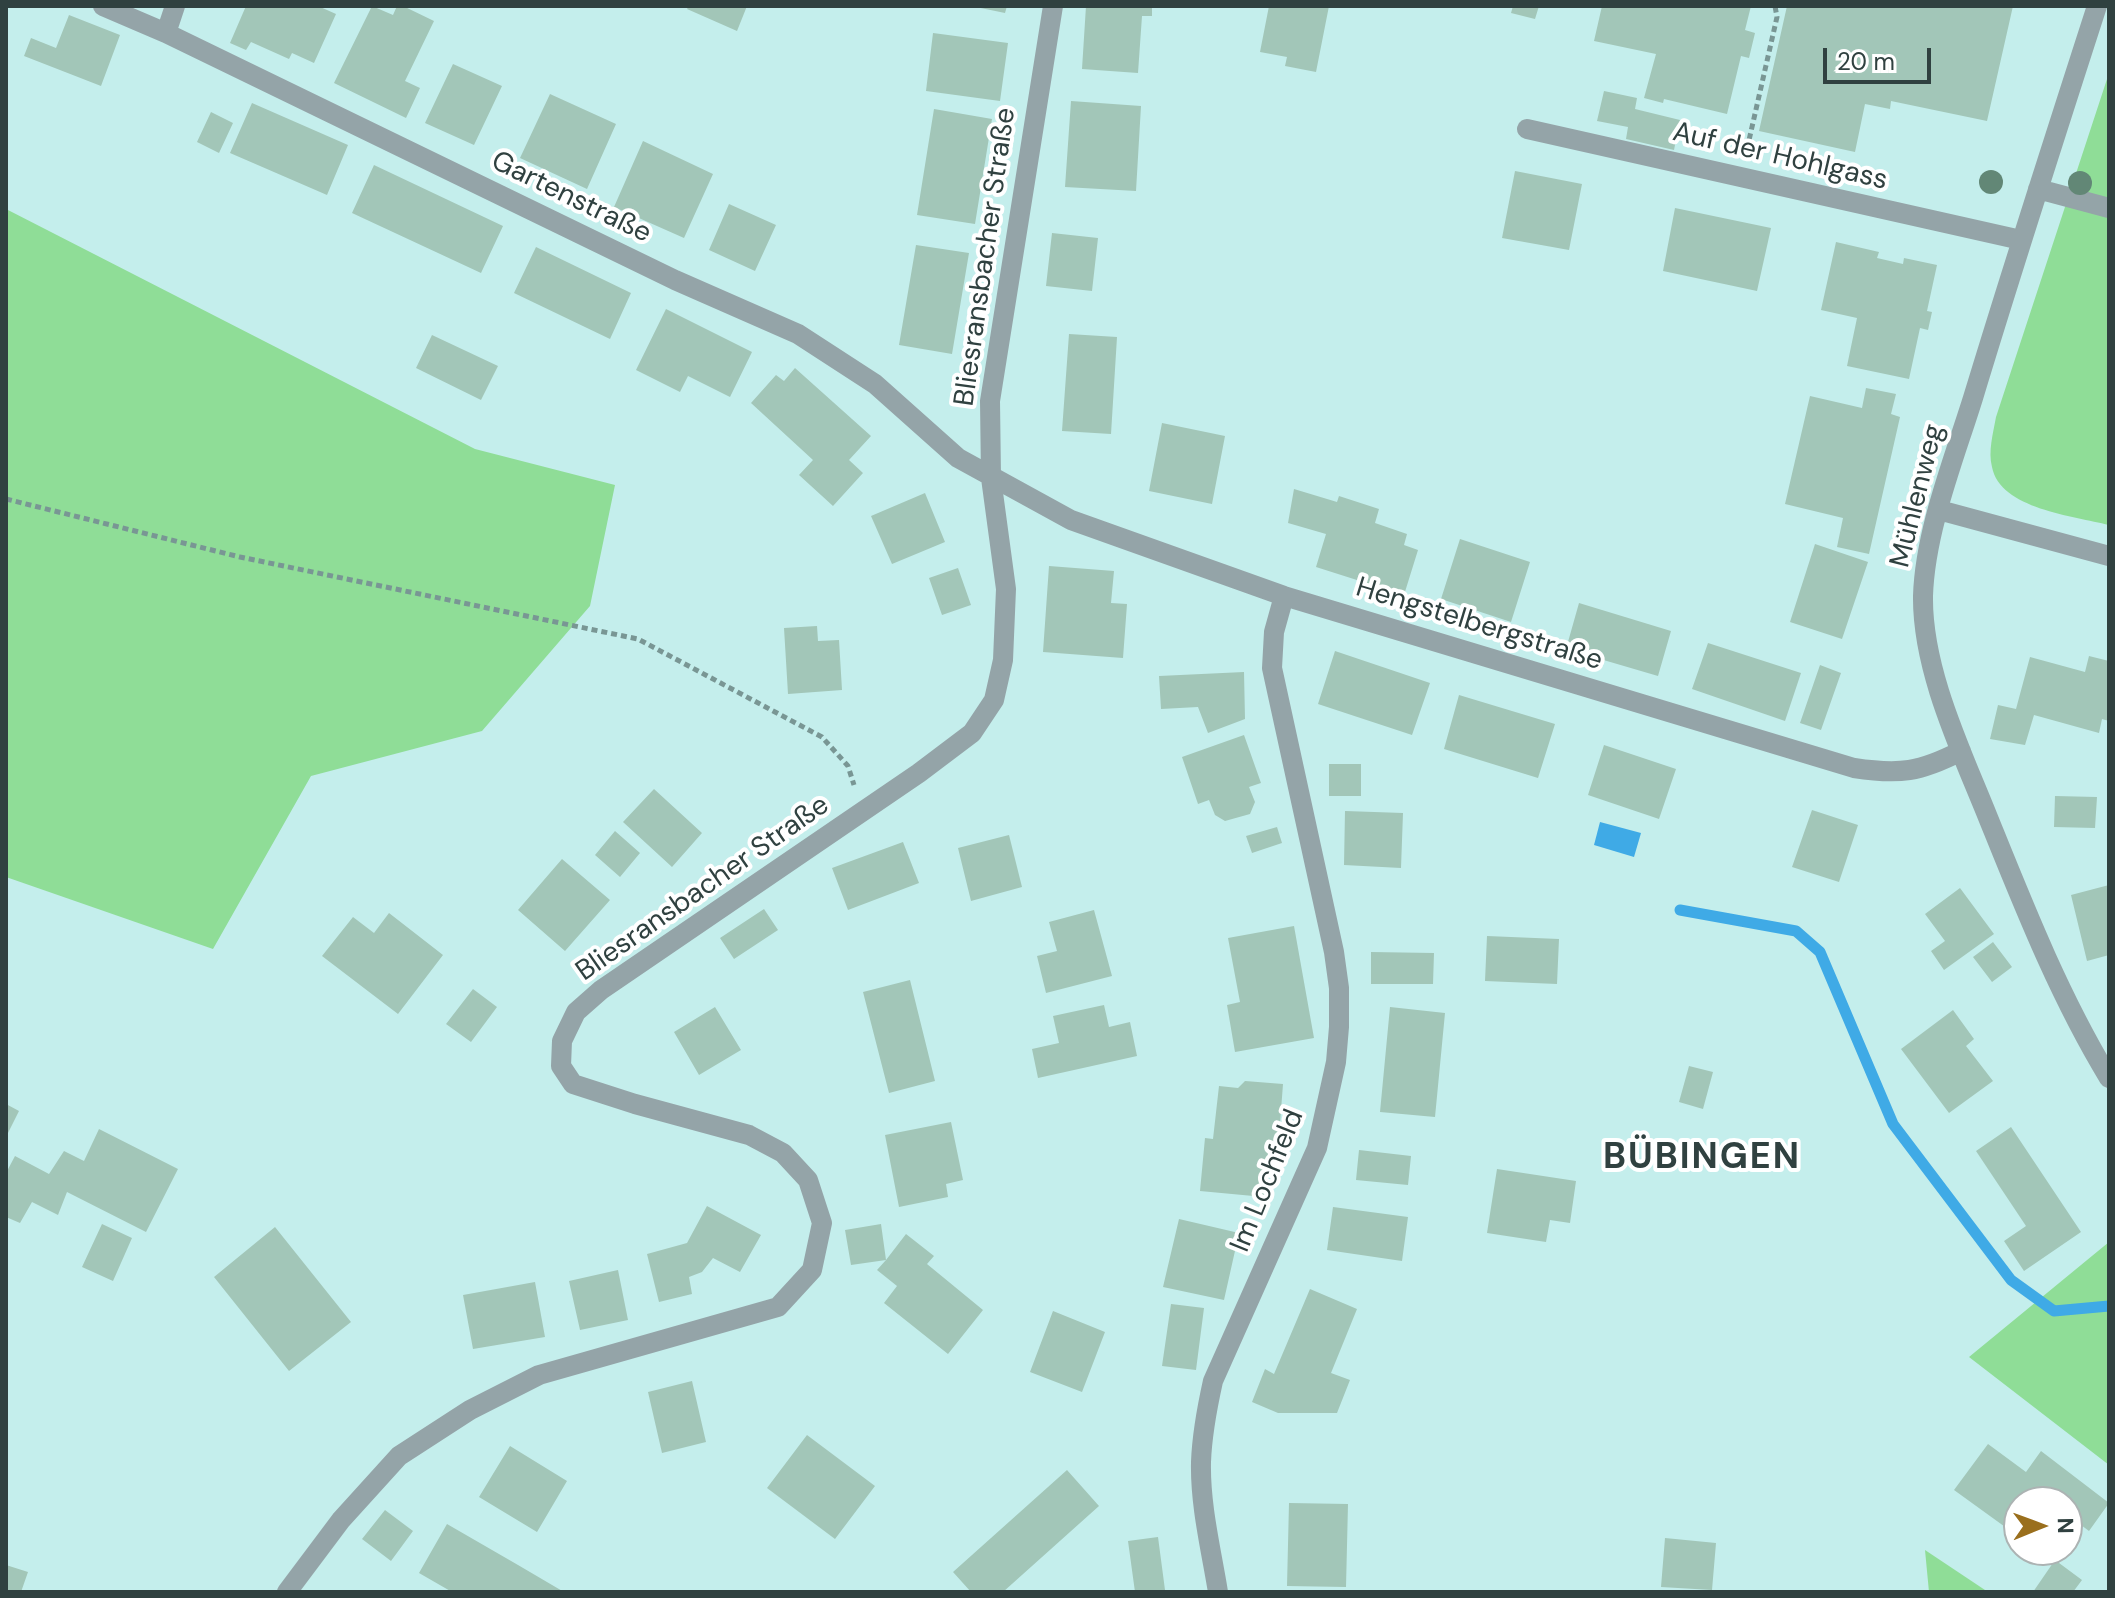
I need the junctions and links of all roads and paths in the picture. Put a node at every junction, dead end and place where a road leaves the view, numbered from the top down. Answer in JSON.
{"nodes":[{"id":1,"x":103,"y":6,"type":"edge"},
{"id":2,"x":175,"y":6,"type":"edge"},
{"id":3,"x":1053,"y":6,"type":"edge"},
{"id":4,"x":1775,"y":6,"type":"edge"},
{"id":5,"x":2097,"y":6,"type":"edge"},
{"id":6,"x":166,"y":33,"type":"junction"},
{"id":7,"x":1527,"y":129,"type":"dead end"},
{"id":8,"x":1740,"y":176,"type":"junction"},
{"id":9,"x":2038,"y":189,"type":"junction"},
{"id":10,"x":2109,"y":208,"type":"edge"},
{"id":11,"x":2021,"y":240,"type":"junction"},
{"id":12,"x":991,"y":478,"type":"junction"},
{"id":13,"x":6,"y":499,"type":"edge"},
{"id":14,"x":1939,"y":510,"type":"junction"},
{"id":15,"x":2109,"y":556,"type":"edge"},
{"id":16,"x":1284,"y":596,"type":"junction"},
{"id":17,"x":1961,"y":751,"type":"junction"},
{"id":18,"x":862,"y":813,"type":"junction"},
{"id":19,"x":2109,"y":1078,"type":"edge"},
{"id":20,"x":287,"y":1592,"type":"edge"},
{"id":21,"x":1218,"y":1592,"type":"edge"}],
"edges":[{"from":1,"to":6,"type":"street","name":"Gartenstraße"},
{"from":2,"to":6,"type":"street"},
{"from":3,"to":12,"type":"street","name":"Bliesransbacher Straße"},
{"from":4,"to":8,"type":"path"},
{"from":5,"to":9,"type":"street","name":"Mühlenweg"},
{"from":6,"to":12,"type":"street","name":"Gartenstraße"},
{"from":7,"to":8,"type":"street","name":"Auf der Hohlgass"},
{"from":8,"to":11,"type":"street","name":"Auf der Hohlgass"},
{"from":9,"to":10,"type":"street"},
{"from":9,"to":11,"type":"street","name":"Mühlenweg"},
{"from":11,"to":14,"type":"street","name":"Mühlenweg"},
{"from":12,"to":16,"type":"street","name":"Hengstelbergstraße"},
{"from":12,"to":18,"type":"street","name":"Bliesransbacher Straße"},
{"from":13,"to":18,"type":"path"},
{"from":14,"to":15,"type":"street"},
{"from":14,"to":17,"type":"street","name":"Mühlenweg"},
{"from":16,"to":17,"type":"street","name":"Hengstelbergstraße"},
{"from":16,"to":21,"type":"street","name":"Im Lochfeld"},
{"from":17,"to":19,"type":"street","name":"Mühlenweg"},
{"from":18,"to":20,"type":"street","name":"Bliesransbacher Straße"}]}
